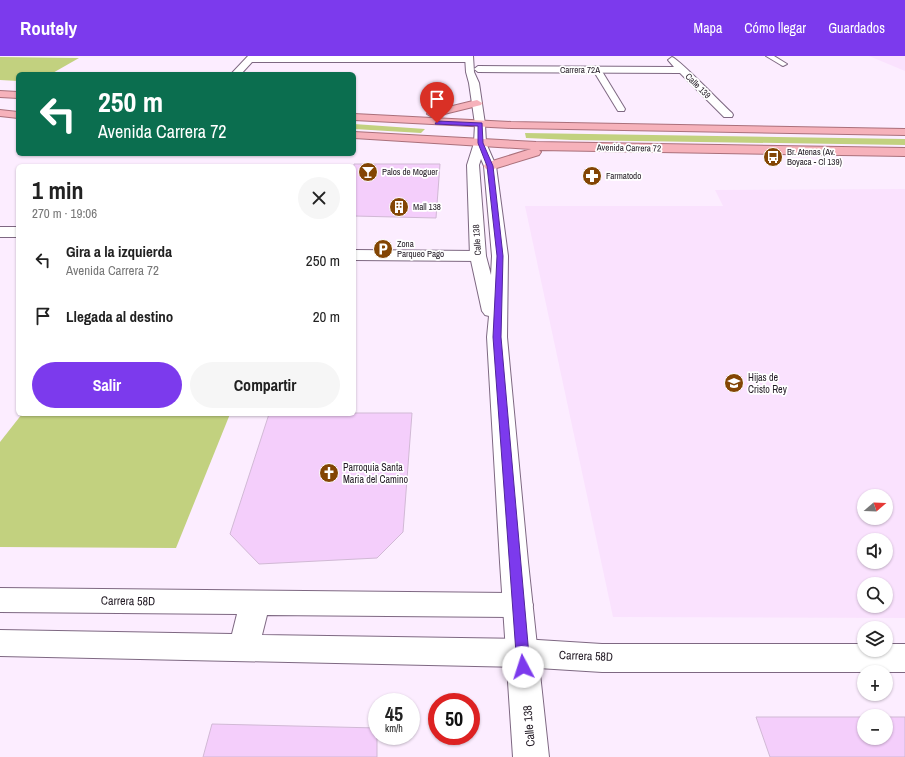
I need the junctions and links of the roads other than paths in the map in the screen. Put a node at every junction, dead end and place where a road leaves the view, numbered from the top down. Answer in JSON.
{"nodes":[{"id":1,"x":669,"y":56,"type":"edge"},
{"id":2,"x":769,"y":56,"type":"edge"},
{"id":3,"x":471,"y":57,"type":"edge"},
{"id":4,"x":251,"y":58,"type":"edge"},
{"id":5,"x":783,"y":64,"type":"dead end"},
{"id":6,"x":478,"y":69,"type":"junction"},
{"id":7,"x":597,"y":70,"type":"junction"},
{"id":8,"x":683,"y":70,"type":"junction"},
{"id":9,"x":238,"y":72,"type":"edge"},
{"id":10,"x":474,"y":83,"type":"junction"},
{"id":11,"x":0,"y":94,"type":"edge"},
{"id":12,"x":16,"y":95,"type":"edge"},
{"id":13,"x":477,"y":103,"type":"junction"},
{"id":14,"x":621,"y":109,"type":"dead end"},
{"id":15,"x":0,"y":114,"type":"edge"},
{"id":16,"x":16,"y":115,"type":"edge"},
{"id":17,"x":728,"y":115,"type":"dead end"},
{"id":18,"x":356,"y":117,"type":"edge"},
{"id":19,"x":374,"y":119,"type":"junction"},
{"id":20,"x":480,"y":124,"type":"junction"},
{"id":21,"x":905,"y":132,"type":"edge"},
{"id":22,"x":356,"y":135,"type":"edge"},
{"id":23,"x":480,"y":143,"type":"junction"},
{"id":24,"x":562,"y":147,"type":"junction"},
{"id":25,"x":905,"y":152,"type":"edge"},
{"id":26,"x":490,"y":166,"type":"junction"},
{"id":27,"x":0,"y":232,"type":"edge"},
{"id":28,"x":16,"y":232,"type":"edge"},
{"id":29,"x":356,"y":254,"type":"edge"},
{"id":30,"x":478,"y":256,"type":"junction"},
{"id":31,"x":497,"y":337,"type":"junction"},
{"id":32,"x":0,"y":600,"type":"edge"},
{"id":33,"x":256,"y":602,"type":"junction"},
{"id":34,"x":518,"y":606,"type":"junction"},
{"id":35,"x":0,"y":643,"type":"edge"},
{"id":36,"x":243,"y":648,"type":"junction"},
{"id":37,"x":522,"y":653,"type":"junction"},
{"id":38,"x":905,"y":658,"type":"edge"},
{"id":39,"x":532,"y":757,"type":"edge"}],
"edges":[{"from":1,"to":8,"type":"street","name":"Calle 139"},
{"from":2,"to":5,"type":"lane"},
{"from":3,"to":4,"type":"street"},
{"from":3,"to":6,"type":"street","name":"Calle 138"},
{"from":3,"to":10,"type":"street","name":"Calle 138"},
{"from":4,"to":9,"type":"street"},
{"from":6,"to":7,"type":"street","name":"Carrera 72A"},
{"from":6,"to":10,"type":"street","name":"Calle 138"},
{"from":7,"to":8,"type":"street","name":"Carrera 72A"},
{"from":7,"to":14,"type":"lane"},
{"from":8,"to":17,"type":"street","name":"Calle 139"},
{"from":10,"to":13,"type":"street","name":"Calle 138"},
{"from":11,"to":12,"type":"highway"},
{"from":13,"to":19,"type":"highway"},
{"from":13,"to":20,"type":"street","name":"Calle 138"},
{"from":15,"to":16,"type":"highway"},
{"from":18,"to":19,"type":"highway","name":"Avenida Carrera 72"},
{"from":19,"to":20,"type":"highway","name":"Avenida Carrera 72"},
{"from":20,"to":21,"type":"highway","name":"Avenida Carrera 72"},
{"from":20,"to":23,"type":"street","name":"Calle 138"},
{"from":22,"to":23,"type":"highway","name":"Avenida Carrera 72"},
{"from":23,"to":24,"type":"highway","name":"Avenida Carrera 72"},
{"from":23,"to":26,"type":"street","name":"Calle 138"},
{"from":23,"to":30,"type":"street","name":"Calle 138"},
{"from":24,"to":25,"type":"highway","name":"Avenida Carrera 72"},
{"from":24,"to":26,"type":"highway"},
{"from":26,"to":31,"type":"street","name":"Calle 138"},
{"from":27,"to":28,"type":"street"},
{"from":29,"to":30,"type":"street"},
{"from":30,"to":31,"type":"street","name":"Calle 138"},
{"from":31,"to":34,"type":"street","name":"Calle 138"},
{"from":32,"to":33,"type":"street","name":"Carrera 58D"},
{"from":33,"to":34,"type":"street","name":"Carrera 58D"},
{"from":33,"to":36,"type":"street"},
{"from":34,"to":37,"type":"street","name":"Calle 138"},
{"from":35,"to":36,"type":"street","name":"Carrera 58D"},
{"from":36,"to":37,"type":"street","name":"Carrera 58D"},
{"from":37,"to":38,"type":"street","name":"Carrera 58D"},
{"from":37,"to":39,"type":"street","name":"Calle 138"}]}
